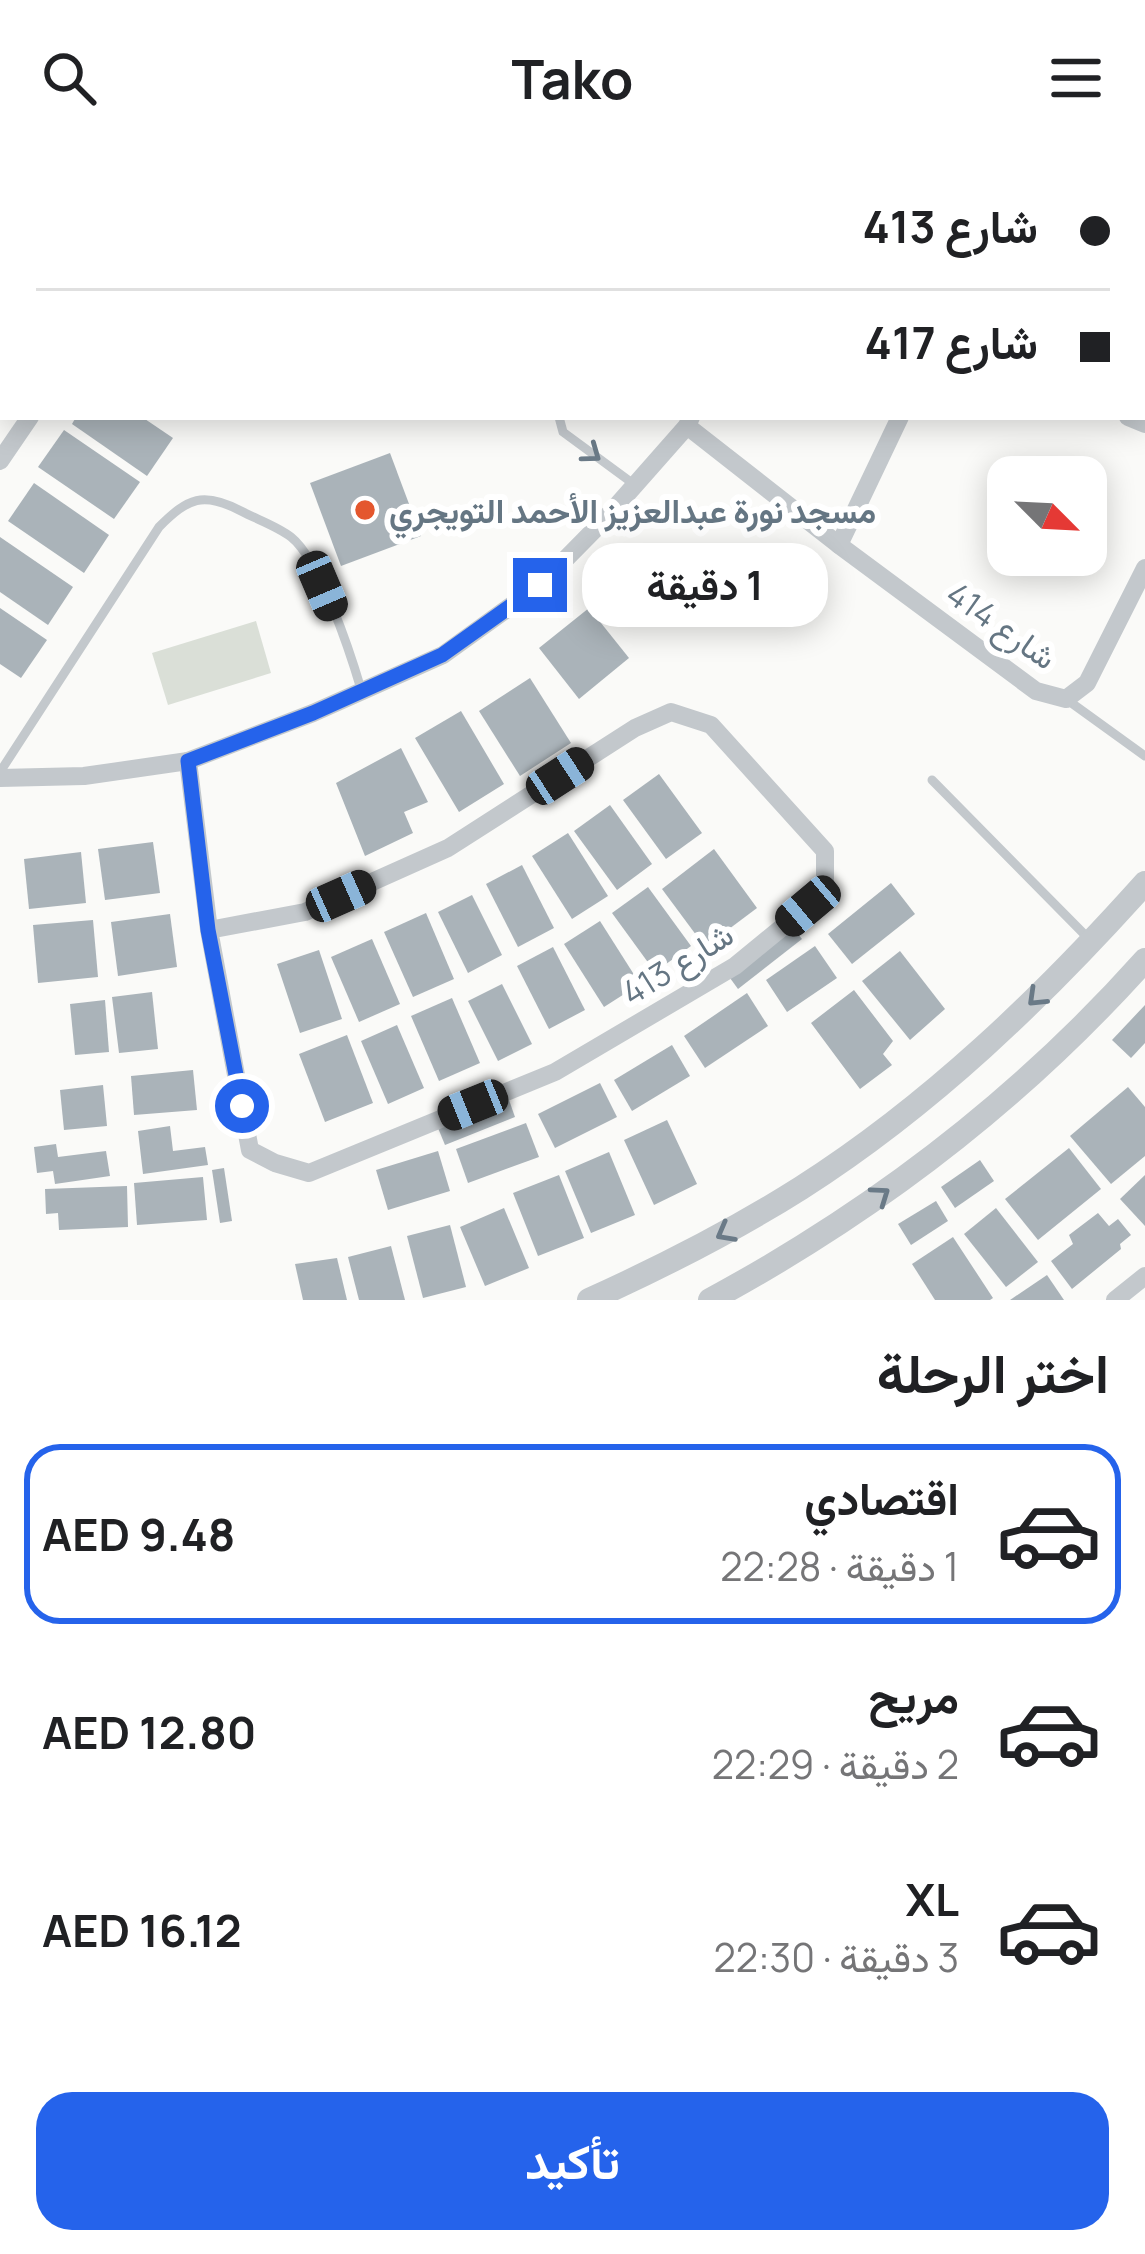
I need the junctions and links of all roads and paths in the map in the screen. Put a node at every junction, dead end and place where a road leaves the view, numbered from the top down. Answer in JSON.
{"nodes":[{"id":1,"x":28,"y":420,"type":"edge"},
{"id":2,"x":560,"y":420,"type":"edge"},
{"id":3,"x":899,"y":420,"type":"edge"},
{"id":4,"x":689,"y":422,"type":"edge"},
{"id":5,"x":0,"y":461,"type":"edge"},
{"id":6,"x":635,"y":485,"type":"junction"},
{"id":7,"x":839,"y":545,"type":"junction"},
{"id":8,"x":1145,"y":568,"type":"edge"},
{"id":9,"x":362,"y":692,"type":"junction"},
{"id":10,"x":1066,"y":699,"type":"junction"},
{"id":11,"x":1145,"y":756,"type":"edge"},
{"id":12,"x":188,"y":761,"type":"junction"},
{"id":13,"x":0,"y":775,"type":"edge"},
{"id":14,"x":932,"y":780,"type":"dead end"},
{"id":15,"x":1145,"y":883,"type":"edge"},
{"id":16,"x":208,"y":930,"type":"junction"},
{"id":17,"x":1092,"y":942,"type":"junction"},
{"id":18,"x":1145,"y":960,"type":"edge"},
{"id":19,"x":1145,"y":1276,"type":"edge"},
{"id":20,"x":589,"y":1300,"type":"edge"},
{"id":21,"x":710,"y":1300,"type":"edge"},
{"id":22,"x":1115,"y":1300,"type":"edge"}],
"edges":[{"from":1,"to":5,"type":"street"},
{"from":2,"to":6,"type":"lane","one_way":true},
{"from":3,"to":7,"type":"street"},
{"from":4,"to":6,"type":"street"},
{"from":4,"to":7,"type":"street","name":"شارع 414"},
{"from":6,"to":9,"type":"street"},
{"from":7,"to":10,"type":"street","name":"شارع 414"},
{"from":8,"to":10,"type":"street","name":"شارع 414"},
{"from":9,"to":12,"type":"street"},
{"from":9,"to":13,"type":"lane"},
{"from":10,"to":11,"type":"lane"},
{"from":12,"to":13,"type":"street"},
{"from":12,"to":16,"type":"street","name":"شارع 413"},
{"from":14,"to":17,"type":"lane"},
{"from":15,"to":17,"type":"street"},
{"from":16,"to":16,"type":"street","name":"شارع 413"},
{"from":17,"to":20,"type":"street","one_way":true},
{"from":21,"to":18,"type":"street","one_way":true},
{"from":19,"to":22,"type":"street"}]}
